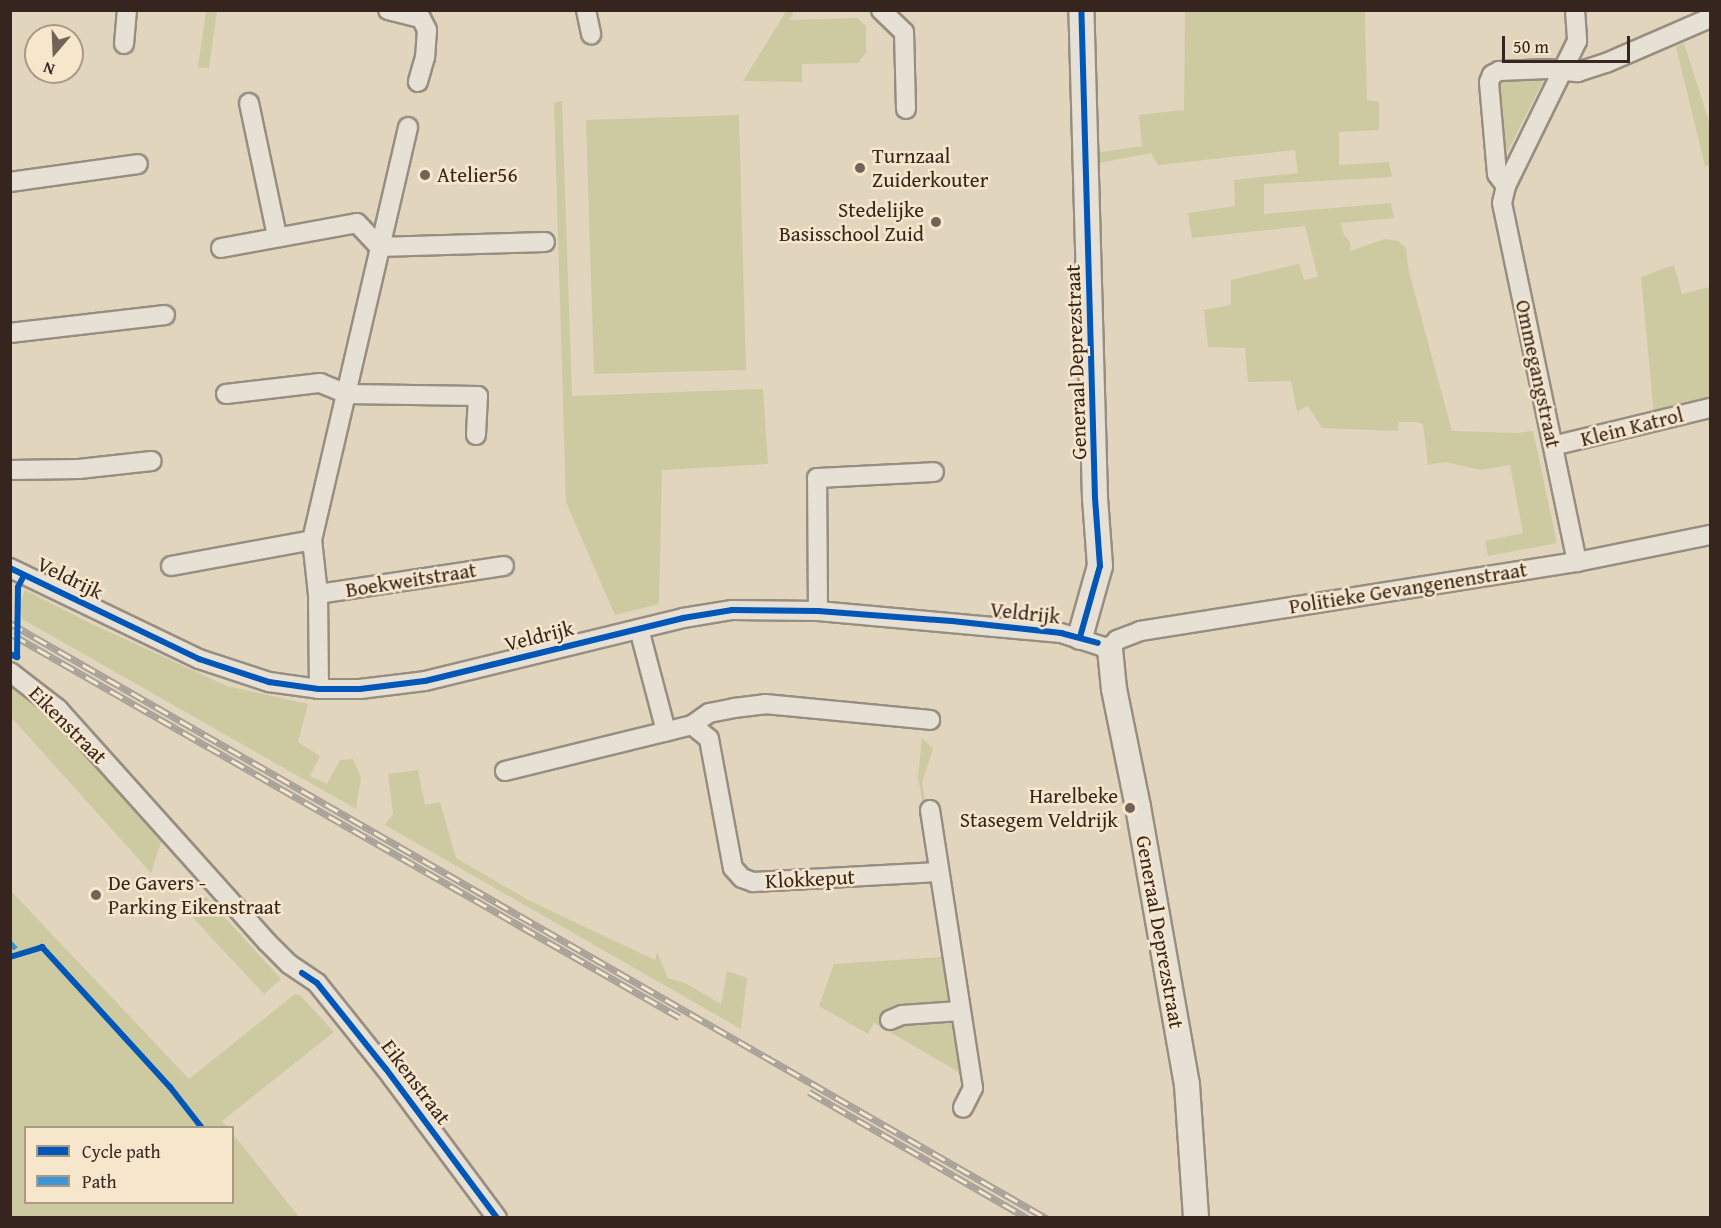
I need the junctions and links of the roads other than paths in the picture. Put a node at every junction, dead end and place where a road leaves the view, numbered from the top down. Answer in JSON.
{"nodes":[{"id":1,"x":127,"y":10,"type":"edge"},
{"id":2,"x":388,"y":10,"type":"edge"},
{"id":3,"x":586,"y":10,"type":"edge"},
{"id":4,"x":881,"y":10,"type":"edge"},
{"id":5,"x":1081,"y":10,"type":"edge"},
{"id":6,"x":1575,"y":10,"type":"edge"},
{"id":7,"x":413,"y":13,"type":"edge"},
{"id":8,"x":1710,"y":18,"type":"edge"},
{"id":9,"x":591,"y":34,"type":"dead end"},
{"id":10,"x":124,"y":44,"type":"dead end"},
{"id":11,"x":1562,"y":72,"type":"junction"},
{"id":12,"x":418,"y":82,"type":"dead end"},
{"id":13,"x":249,"y":103,"type":"dead end"},
{"id":14,"x":906,"y":109,"type":"dead end"},
{"id":15,"x":408,"y":126,"type":"dead end"},
{"id":16,"x":138,"y":164,"type":"dead end"},
{"id":17,"x":10,"y":182,"type":"edge"},
{"id":18,"x":1506,"y":186,"type":"junction"},
{"id":19,"x":277,"y":236,"type":"junction"},
{"id":20,"x":545,"y":242,"type":"dead end"},
{"id":21,"x":380,"y":247,"type":"junction"},
{"id":22,"x":221,"y":248,"type":"dead end"},
{"id":23,"x":165,"y":315,"type":"dead end"},
{"id":24,"x":10,"y":333,"type":"edge"},
{"id":25,"x":226,"y":394,"type":"dead end"},
{"id":26,"x":347,"y":394,"type":"junction"},
{"id":27,"x":1710,"y":408,"type":"edge"},
{"id":28,"x":476,"y":435,"type":"dead end"},
{"id":29,"x":1553,"y":446,"type":"junction"},
{"id":30,"x":152,"y":461,"type":"dead end"},
{"id":31,"x":10,"y":470,"type":"edge"},
{"id":32,"x":934,"y":472,"type":"dead end"},
{"id":33,"x":1710,"y":534,"type":"edge"},
{"id":34,"x":312,"y":540,"type":"junction"},
{"id":35,"x":1577,"y":562,"type":"junction"},
{"id":36,"x":171,"y":566,"type":"dead end"},
{"id":37,"x":504,"y":566,"type":"dead end"},
{"id":38,"x":10,"y":568,"type":"edge"},
{"id":39,"x":318,"y":594,"type":"junction"},
{"id":40,"x":818,"y":611,"type":"junction"},
{"id":41,"x":639,"y":629,"type":"junction"},
{"id":42,"x":1080,"y":637,"type":"junction"},
{"id":43,"x":1110,"y":649,"type":"junction"},
{"id":44,"x":10,"y":672,"type":"edge"},
{"id":45,"x":319,"y":689,"type":"junction"},
{"id":46,"x":930,"y":720,"type":"dead end"},
{"id":47,"x":692,"y":725,"type":"junction"},
{"id":48,"x":666,"y":731,"type":"junction"},
{"id":49,"x":505,"y":771,"type":"dead end"},
{"id":50,"x":930,"y":810,"type":"dead end"},
{"id":51,"x":939,"y":872,"type":"junction"},
{"id":52,"x":960,"y":1011,"type":"junction"},
{"id":53,"x":890,"y":1020,"type":"dead end"},
{"id":54,"x":963,"y":1108,"type":"dead end"},
{"id":55,"x":497,"y":1218,"type":"edge"},
{"id":56,"x":1196,"y":1218,"type":"edge"}],
"edges":[{"from":1,"to":10,"type":"street"},
{"from":2,"to":7,"type":"street"},
{"from":3,"to":9,"type":"street"},
{"from":4,"to":14,"type":"street"},
{"from":5,"to":42,"type":"street","name":"Generaal Deprezstraat"},
{"from":6,"to":11,"type":"street","name":"Ommegangstraat"},
{"from":7,"to":12,"type":"street"},
{"from":8,"to":11,"type":"street"},
{"from":11,"to":18,"type":"street","name":"Ommegangstraat"},
{"from":11,"to":18,"type":"street","name":"Ommegangstraat"},
{"from":13,"to":19,"type":"street"},
{"from":15,"to":21,"type":"street","name":"Boekweitstraat"},
{"from":16,"to":17,"type":"street"},
{"from":18,"to":29,"type":"street","name":"Ommegangstraat"},
{"from":19,"to":21,"type":"street"},
{"from":19,"to":22,"type":"street"},
{"from":20,"to":21,"type":"street"},
{"from":21,"to":26,"type":"street","name":"Boekweitstraat"},
{"from":23,"to":24,"type":"street"},
{"from":25,"to":26,"type":"street"},
{"from":26,"to":28,"type":"street"},
{"from":26,"to":34,"type":"street","name":"Boekweitstraat"},
{"from":27,"to":29,"type":"street","name":"Klein Katrol"},
{"from":29,"to":35,"type":"street","name":"Ommegangstraat"},
{"from":30,"to":31,"type":"street"},
{"from":32,"to":40,"type":"street"},
{"from":33,"to":35,"type":"street","name":"Politieke Gevangenenstraat"},
{"from":34,"to":36,"type":"street"},
{"from":34,"to":39,"type":"street","name":"Boekweitstraat"},
{"from":35,"to":43,"type":"street","name":"Politieke Gevangenenstraat"},
{"from":37,"to":39,"type":"street","name":"Boekweitstraat"},
{"from":38,"to":45,"type":"street","name":"Veldrijk"},
{"from":39,"to":45,"type":"street","name":"Boekweitstraat"},
{"from":40,"to":41,"type":"street","name":"Veldrijk"},
{"from":40,"to":42,"type":"street","name":"Veldrijk"},
{"from":41,"to":45,"type":"street","name":"Veldrijk"},
{"from":41,"to":48,"type":"street"},
{"from":42,"to":43,"type":"street","name":"Veldrijk"},
{"from":43,"to":56,"type":"street","name":"Generaal Deprezstraat"},
{"from":44,"to":55,"type":"street","name":"Eikenstraat"},
{"from":46,"to":47,"type":"street"},
{"from":47,"to":48,"type":"street"},
{"from":47,"to":51,"type":"street","name":"Klokkeput"},
{"from":48,"to":49,"type":"street"},
{"from":50,"to":51,"type":"street"},
{"from":51,"to":52,"type":"street"},
{"from":52,"to":53,"type":"street"},
{"from":52,"to":54,"type":"street"}]}
